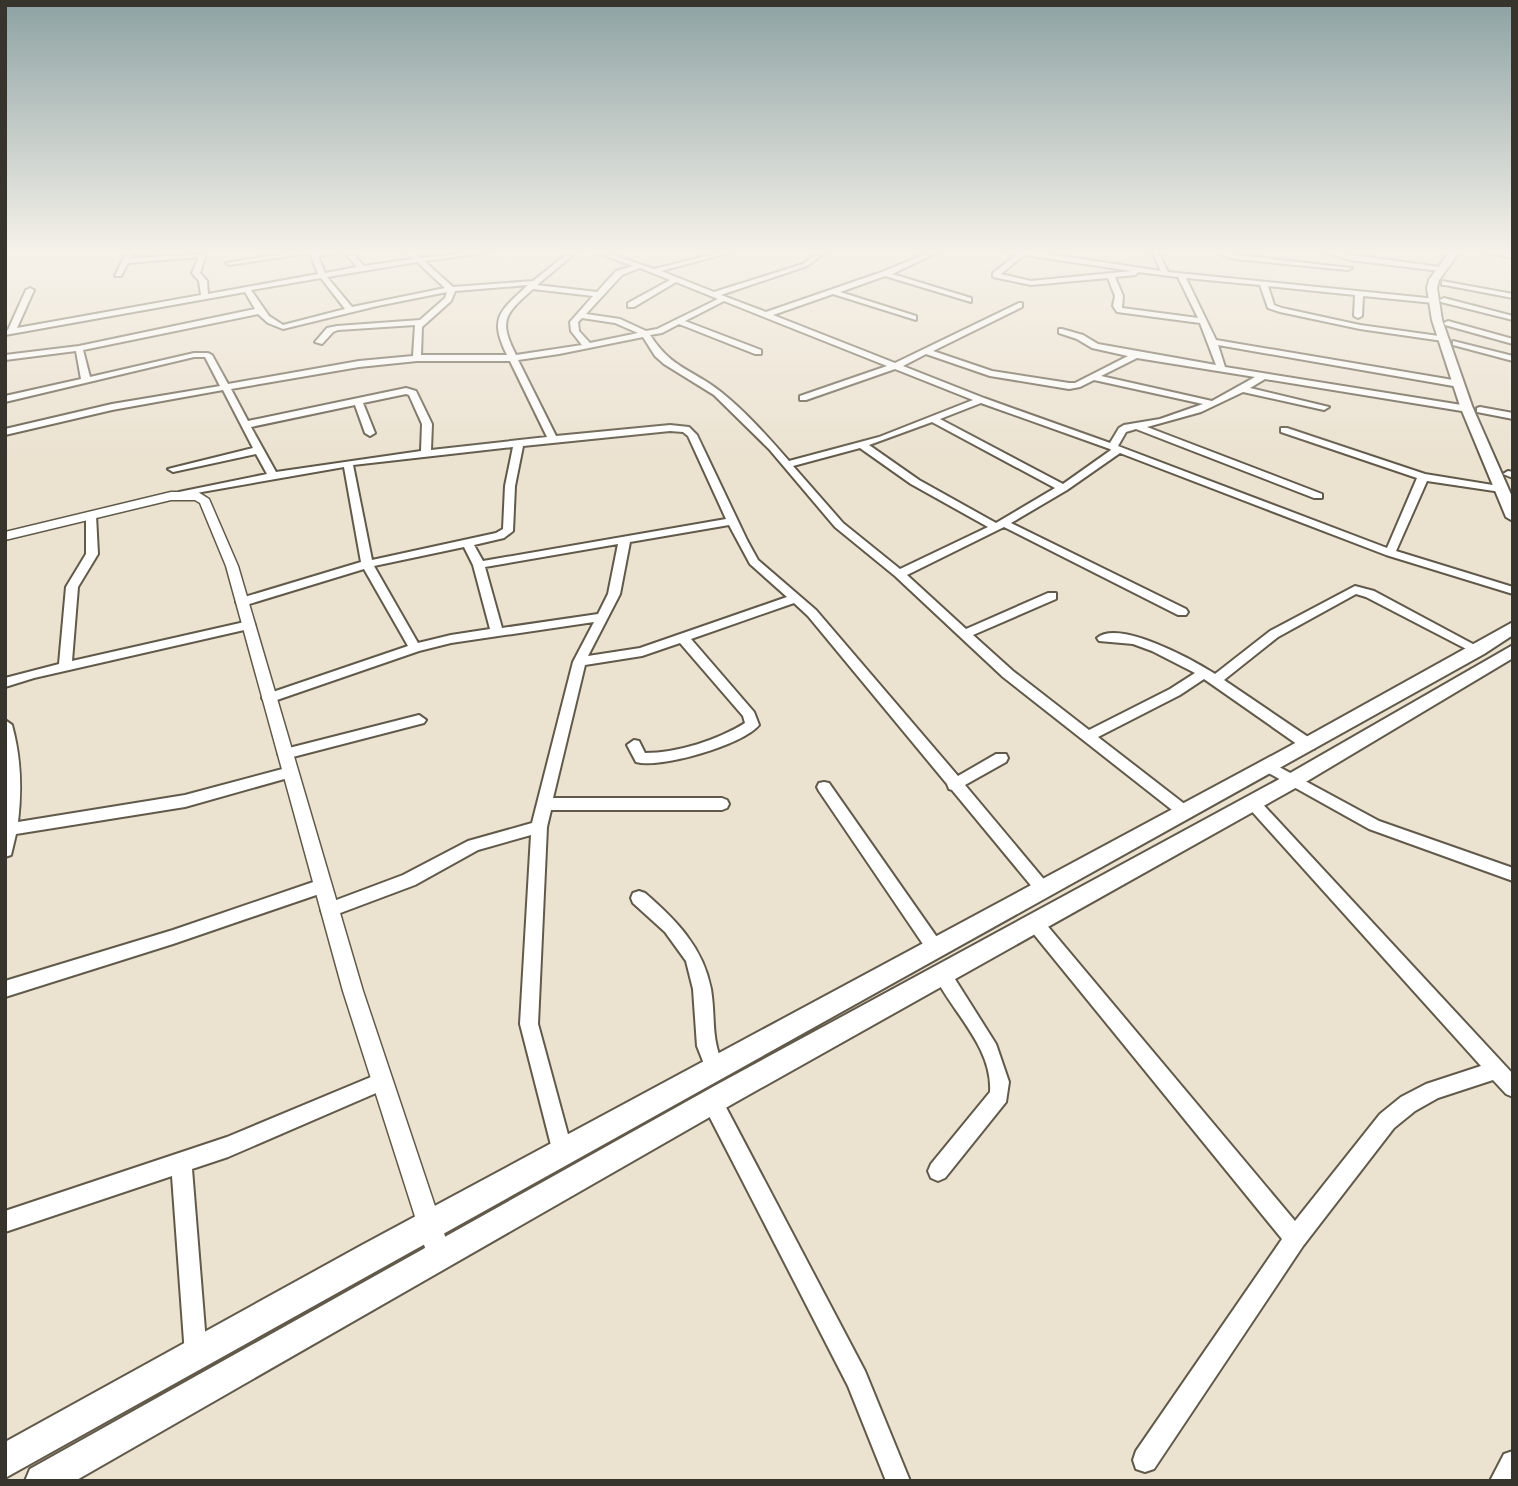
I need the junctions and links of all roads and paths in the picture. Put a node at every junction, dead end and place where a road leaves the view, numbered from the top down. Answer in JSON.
{"nodes":[{"id":1,"x":85,"y":319,"type":"edge"},
{"id":2,"x":218,"y":319,"type":"edge"},
{"id":3,"x":272,"y":319,"type":"edge"},
{"id":4,"x":310,"y":319,"type":"edge"},
{"id":5,"x":424,"y":319,"type":"edge"},
{"id":6,"x":502,"y":319,"type":"edge"},
{"id":7,"x":578,"y":319,"type":"edge"},
{"id":8,"x":607,"y":319,"type":"edge"},
{"id":9,"x":684,"y":319,"type":"edge"},
{"id":10,"x":777,"y":319,"type":"edge"},
{"id":11,"x":990,"y":319,"type":"edge"},
{"id":12,"x":1191,"y":319,"type":"edge"},
{"id":13,"x":1324,"y":319,"type":"edge"},
{"id":14,"x":1444,"y":319,"type":"edge"},
{"id":15,"x":1447,"y":319,"type":"edge"},
{"id":16,"x":1204,"y":321,"type":"joint"},
{"id":17,"x":421,"y":322,"type":"junction"},
{"id":18,"x":680,"y":322,"type":"junction"},
{"id":19,"x":1448,"y":323,"type":"junction"},
{"id":20,"x":1062,"y":331,"type":"dead end"},
{"id":21,"x":7,"y":334,"type":"edge"},
{"id":22,"x":646,"y":335,"type":"junction"},
{"id":23,"x":1449,"y":341,"type":"junction"},
{"id":24,"x":319,"y":342,"type":"dead end"},
{"id":25,"x":1213,"y":342,"type":"junction"},
{"id":26,"x":1513,"y":342,"type":"edge"},
{"id":27,"x":588,"y":346,"type":"junction"},
{"id":28,"x":79,"y":348,"type":"junction"},
{"id":29,"x":925,"y":351,"type":"junction"},
{"id":30,"x":758,"y":352,"type":"dead end"},
{"id":31,"x":1136,"y":355,"type":"junction"},
{"id":32,"x":5,"y":358,"type":"edge"},
{"id":33,"x":417,"y":358,"type":"junction"},
{"id":34,"x":513,"y":358,"type":"junction"},
{"id":35,"x":1513,"y":359,"type":"edge"},
{"id":36,"x":950,"y":360,"type":"junction"},
{"id":37,"x":895,"y":366,"type":"junction"},
{"id":38,"x":1221,"y":368,"type":"junction"},
{"id":39,"x":932,"y":371,"type":"junction"},
{"id":40,"x":1263,"y":376,"type":"junction"},
{"id":41,"x":1093,"y":377,"type":"junction"},
{"id":42,"x":86,"y":380,"type":"junction"},
{"id":43,"x":1459,"y":384,"type":"junction"},
{"id":44,"x":225,"y":388,"type":"junction"},
{"id":45,"x":1242,"y":389,"type":"junction"},
{"id":46,"x":803,"y":398,"type":"dead end"},
{"id":47,"x":5,"y":399,"type":"edge"},
{"id":48,"x":981,"y":400,"type":"junction"},
{"id":49,"x":358,"y":401,"type":"junction"},
{"id":50,"x":1210,"y":403,"type":"junction"},
{"id":51,"x":1324,"y":407,"type":"dead end"},
{"id":52,"x":1474,"y":409,"type":"junction"},
{"id":53,"x":1513,"y":416,"type":"edge"},
{"id":54,"x":935,"y":420,"type":"junction"},
{"id":55,"x":245,"y":425,"type":"junction"},
{"id":56,"x":1139,"y":426,"type":"junction"},
{"id":57,"x":1284,"y":429,"type":"dead end"},
{"id":58,"x":5,"y":432,"type":"edge"},
{"id":59,"x":370,"y":433,"type":"dead end"},
{"id":60,"x":553,"y":440,"type":"junction"},
{"id":61,"x":518,"y":444,"type":"junction"},
{"id":62,"x":862,"y":446,"type":"junction"},
{"id":63,"x":1116,"y":448,"type":"junction"},
{"id":64,"x":259,"y":450,"type":"junction"},
{"id":65,"x":426,"y":455,"type":"junction"},
{"id":66,"x":348,"y":463,"type":"junction"},
{"id":67,"x":788,"y":464,"type":"junction"},
{"id":68,"x":272,"y":474,"type":"junction"},
{"id":69,"x":1423,"y":477,"type":"junction"},
{"id":70,"x":1509,"y":481,"type":"edge"},
{"id":71,"x":176,"y":482,"type":"junction"},
{"id":72,"x":1063,"y":488,"type":"junction"},
{"id":73,"x":1318,"y":496,"type":"dead end"},
{"id":74,"x":91,"y":515,"type":"junction"},
{"id":75,"x":1513,"y":517,"type":"edge"},
{"id":76,"x":732,"y":521,"type":"junction"},
{"id":77,"x":1000,"y":525,"type":"junction"},
{"id":78,"x":5,"y":536,"type":"edge"},
{"id":79,"x":625,"y":538,"type":"junction"},
{"id":80,"x":468,"y":543,"type":"junction"},
{"id":81,"x":1390,"y":553,"type":"junction"},
{"id":82,"x":368,"y":564,"type":"junction"},
{"id":83,"x":478,"y":565,"type":"junction"},
{"id":84,"x":899,"y":574,"type":"junction"},
{"id":85,"x":1513,"y":591,"type":"edge"},
{"id":86,"x":1052,"y":596,"type":"dead end"},
{"id":87,"x":794,"y":599,"type":"junction"},
{"id":88,"x":242,"y":602,"type":"junction"},
{"id":89,"x":1182,"y":612,"type":"dead end"},
{"id":90,"x":601,"y":617,"type":"junction"},
{"id":91,"x":249,"y":625,"type":"junction"},
{"id":92,"x":1513,"y":627,"type":"edge"},
{"id":93,"x":497,"y":633,"type":"junction"},
{"id":94,"x":964,"y":634,"type":"junction"},
{"id":95,"x":682,"y":637,"type":"junction"},
{"id":96,"x":1103,"y":638,"type":"dead end"},
{"id":97,"x":415,"y":648,"type":"junction"},
{"id":98,"x":1478,"y":650,"type":"junction"},
{"id":99,"x":1513,"y":650,"type":"edge"},
{"id":100,"x":579,"y":662,"type":"junction"},
{"id":101,"x":65,"y":667,"type":"junction"},
{"id":102,"x":1208,"y":678,"type":"junction"},
{"id":103,"x":5,"y":683,"type":"edge"},
{"id":104,"x":270,"y":698,"type":"junction"},
{"id":105,"x":419,"y":720,"type":"dead end"},
{"id":106,"x":5,"y":725,"type":"edge"},
{"id":107,"x":1087,"y":737,"type":"junction"},
{"id":108,"x":634,"y":745,"type":"dead end"},
{"id":109,"x":1309,"y":745,"type":"junction"},
{"id":110,"x":285,"y":754,"type":"junction"},
{"id":111,"x":1001,"y":758,"type":"dead end"},
{"id":112,"x":1270,"y":767,"type":"junction"},
{"id":113,"x":290,"y":772,"type":"junction"},
{"id":114,"x":1292,"y":782,"type":"junction"},
{"id":115,"x":954,"y":785,"type":"junction"},
{"id":116,"x":824,"y":787,"type":"dead end"},
{"id":117,"x":1252,"y":802,"type":"junction"},
{"id":118,"x":544,"y":804,"type":"junction"},
{"id":119,"x":722,"y":804,"type":"dead end"},
{"id":120,"x":1186,"y":813,"type":"junction"},
{"id":121,"x":539,"y":827,"type":"junction"},
{"id":122,"x":9,"y":829,"type":"junction"},
{"id":123,"x":5,"y":851,"type":"edge"},
{"id":124,"x":1513,"y":875,"type":"edge"},
{"id":125,"x":322,"y":886,"type":"junction"},
{"id":126,"x":1044,"y":889,"type":"junction"},
{"id":127,"x":639,"y":898,"type":"dead end"},
{"id":128,"x":329,"y":910,"type":"junction"},
{"id":129,"x":1034,"y":922,"type":"junction"},
{"id":130,"x":935,"y":948,"type":"junction"},
{"id":131,"x":942,"y":973,"type":"junction"},
{"id":132,"x":5,"y":989,"type":"edge"},
{"id":133,"x":715,"y":1068,"type":"junction"},
{"id":134,"x":1497,"y":1070,"type":"junction"},
{"id":135,"x":383,"y":1081,"type":"junction"},
{"id":136,"x":1513,"y":1088,"type":"edge"},
{"id":137,"x":712,"y":1101,"type":"junction"},
{"id":138,"x":563,"y":1153,"type":"junction"},
{"id":139,"x":181,"y":1164,"type":"junction"},
{"id":140,"x":938,"y":1171,"type":"dead end"},
{"id":141,"x":5,"y":1222,"type":"edge"},
{"id":142,"x":428,"y":1224,"type":"junction"},
{"id":143,"x":1295,"y":1238,"type":"junction"},
{"id":144,"x":439,"y":1254,"type":"junction"},
{"id":145,"x":196,"y":1354,"type":"junction"},
{"id":146,"x":1145,"y":1460,"type":"dead end"},
{"id":147,"x":5,"y":1461,"type":"edge"},
{"id":148,"x":1513,"y":1463,"type":"edge"},
{"id":149,"x":50,"y":1479,"type":"edge"},
{"id":150,"x":898,"y":1481,"type":"edge"},
{"id":151,"x":1502,"y":1481,"type":"edge"}],
"edges":[{"from":1,"to":21,"type":"street"},
{"from":2,"to":28,"type":"street"},
{"from":3,"to":4,"type":"street"},
{"from":5,"to":17,"type":"street"},
{"from":6,"to":34,"type":"street"},
{"from":7,"to":27,"type":"street"},
{"from":8,"to":22,"type":"street"},
{"from":9,"to":18,"type":"street"},
{"from":10,"to":37,"type":"street"},
{"from":11,"to":29,"type":"street"},
{"from":12,"to":16,"type":"street"},
{"from":13,"to":23,"type":"street"},
{"from":14,"to":23,"type":"main road"},
{"from":15,"to":19,"type":"main road"},
{"from":16,"to":25,"type":"street"},
{"from":17,"to":24,"type":"street"},
{"from":17,"to":33,"type":"street"},
{"from":18,"to":22,"type":"street"},
{"from":18,"to":30,"type":"street"},
{"from":19,"to":23,"type":"main road"},
{"from":19,"to":26,"type":"street"},
{"from":20,"to":31,"type":"street"},
{"from":22,"to":27,"type":"street"},
{"from":22,"to":67,"type":"street"},
{"from":23,"to":35,"type":"street"},
{"from":23,"to":43,"type":"main road"},
{"from":23,"to":52,"type":"main road"},
{"from":25,"to":38,"type":"street"},
{"from":25,"to":43,"type":"street"},
{"from":27,"to":34,"type":"street"},
{"from":28,"to":32,"type":"street"},
{"from":28,"to":42,"type":"street"},
{"from":29,"to":36,"type":"street"},
{"from":29,"to":37,"type":"street"},
{"from":31,"to":38,"type":"street"},
{"from":31,"to":41,"type":"street"},
{"from":33,"to":34,"type":"street"},
{"from":33,"to":44,"type":"street"},
{"from":34,"to":60,"type":"street"},
{"from":36,"to":39,"type":"street"},
{"from":36,"to":41,"type":"street"},
{"from":37,"to":39,"type":"street"},
{"from":37,"to":46,"type":"street"},
{"from":38,"to":40,"type":"street"},
{"from":39,"to":48,"type":"street"},
{"from":40,"to":45,"type":"street"},
{"from":40,"to":52,"type":"street"},
{"from":41,"to":50,"type":"street"},
{"from":42,"to":44,"type":"street"},
{"from":42,"to":47,"type":"street"},
{"from":43,"to":52,"type":"main road"},
{"from":44,"to":55,"type":"street"},
{"from":44,"to":58,"type":"street"},
{"from":45,"to":50,"type":"street"},
{"from":45,"to":51,"type":"street"},
{"from":48,"to":54,"type":"street"},
{"from":48,"to":63,"type":"street"},
{"from":49,"to":55,"type":"street"},
{"from":49,"to":59,"type":"street"},
{"from":49,"to":65,"type":"street"},
{"from":50,"to":56,"type":"street"},
{"from":52,"to":53,"type":"street"},
{"from":52,"to":70,"type":"main road"},
{"from":54,"to":62,"type":"street"},
{"from":54,"to":72,"type":"street"},
{"from":55,"to":64,"type":"street"},
{"from":56,"to":63,"type":"street"},
{"from":56,"to":73,"type":"street"},
{"from":57,"to":69,"type":"street"},
{"from":60,"to":61,"type":"street"},
{"from":60,"to":76,"type":"street"},
{"from":61,"to":65,"type":"street"},
{"from":61,"to":80,"type":"street"},
{"from":62,"to":67,"type":"street"},
{"from":62,"to":77,"type":"street"},
{"from":63,"to":72,"type":"street"},
{"from":63,"to":81,"type":"street"},
{"from":64,"to":68,"type":"street"},
{"from":64,"to":71,"type":"street"},
{"from":65,"to":66,"type":"street"},
{"from":66,"to":68,"type":"street"},
{"from":66,"to":82,"type":"street"},
{"from":67,"to":84,"type":"street"},
{"from":68,"to":71,"type":"street"},
{"from":69,"to":70,"type":"street"},
{"from":69,"to":81,"type":"street"},
{"from":70,"to":75,"type":"main road"},
{"from":71,"to":74,"type":"street"},
{"from":71,"to":88,"type":"street"},
{"from":72,"to":77,"type":"street"},
{"from":74,"to":78,"type":"street"},
{"from":74,"to":101,"type":"street"},
{"from":76,"to":79,"type":"street"},
{"from":76,"to":87,"type":"street"},
{"from":77,"to":84,"type":"street"},
{"from":77,"to":89,"type":"street"},
{"from":79,"to":83,"type":"street"},
{"from":79,"to":90,"type":"street"},
{"from":80,"to":82,"type":"street"},
{"from":80,"to":83,"type":"street"},
{"from":81,"to":85,"type":"street"},
{"from":82,"to":88,"type":"street"},
{"from":82,"to":97,"type":"street"},
{"from":83,"to":93,"type":"street"},
{"from":84,"to":94,"type":"street"},
{"from":86,"to":94,"type":"street"},
{"from":87,"to":95,"type":"street"},
{"from":87,"to":115,"type":"street"},
{"from":88,"to":91,"type":"street"},
{"from":90,"to":93,"type":"street"},
{"from":90,"to":100,"type":"street"},
{"from":91,"to":101,"type":"street"},
{"from":91,"to":104,"type":"street"},
{"from":92,"to":98,"type":"main road"},
{"from":93,"to":97,"type":"street"},
{"from":94,"to":107,"type":"street"},
{"from":95,"to":100,"type":"street"},
{"from":95,"to":108,"type":"street"},
{"from":96,"to":102,"type":"street"},
{"from":97,"to":104,"type":"street"},
{"from":98,"to":102,"type":"street"},
{"from":98,"to":109,"type":"main road"},
{"from":99,"to":114,"type":"main road"},
{"from":100,"to":118,"type":"street"},
{"from":101,"to":103,"type":"street"},
{"from":102,"to":107,"type":"street"},
{"from":102,"to":109,"type":"street"},
{"from":104,"to":110,"type":"street"},
{"from":105,"to":110,"type":"street"},
{"from":106,"to":122,"type":"street"},
{"from":107,"to":120,"type":"street"},
{"from":109,"to":112,"type":"main road"},
{"from":110,"to":113,"type":"street"},
{"from":111,"to":115,"type":"street"},
{"from":112,"to":114,"type":"street"},
{"from":112,"to":120,"type":"main road"},
{"from":113,"to":122,"type":"street"},
{"from":113,"to":125,"type":"street"},
{"from":114,"to":117,"type":"main road"},
{"from":114,"to":124,"type":"street"},
{"from":115,"to":126,"type":"street"},
{"from":116,"to":130,"type":"street"},
{"from":117,"to":129,"type":"main road"},
{"from":117,"to":134,"type":"street"},
{"from":118,"to":119,"type":"street"},
{"from":118,"to":121,"type":"street"},
{"from":120,"to":126,"type":"main road"},
{"from":121,"to":128,"type":"street"},
{"from":121,"to":138,"type":"street"},
{"from":122,"to":123,"type":"street"},
{"from":125,"to":128,"type":"street"},
{"from":125,"to":132,"type":"street"},
{"from":126,"to":130,"type":"main road"},
{"from":127,"to":133,"type":"street"},
{"from":128,"to":135,"type":"street"},
{"from":129,"to":131,"type":"main road"},
{"from":129,"to":143,"type":"street"},
{"from":130,"to":133,"type":"main road"},
{"from":131,"to":137,"type":"main road"},
{"from":131,"to":140,"type":"street"},
{"from":133,"to":138,"type":"main road"},
{"from":134,"to":136,"type":"street"},
{"from":134,"to":143,"type":"street"},
{"from":135,"to":139,"type":"street"},
{"from":135,"to":142,"type":"street"},
{"from":137,"to":144,"type":"main road"},
{"from":137,"to":150,"type":"street"},
{"from":138,"to":142,"type":"main road"},
{"from":139,"to":141,"type":"street"},
{"from":139,"to":145,"type":"street"},
{"from":142,"to":144,"type":"street"},
{"from":142,"to":145,"type":"main road"},
{"from":143,"to":146,"type":"street"},
{"from":144,"to":149,"type":"main road"},
{"from":145,"to":147,"type":"main road"},
{"from":148,"to":151,"type":"street"}]}
